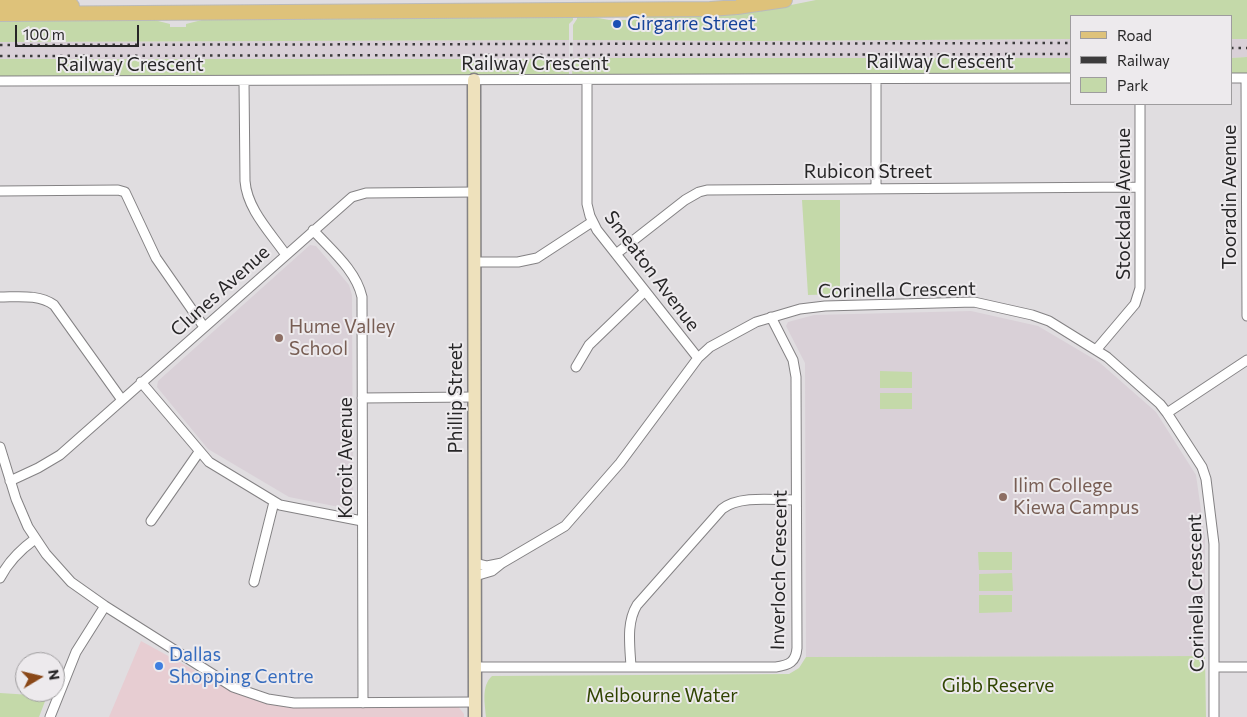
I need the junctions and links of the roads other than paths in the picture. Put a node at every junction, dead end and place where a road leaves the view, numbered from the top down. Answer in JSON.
{"nodes":[{"id":1,"x":785,"y":0,"type":"edge"},
{"id":2,"x":0,"y":2,"type":"edge"},
{"id":3,"x":558,"y":5,"type":"edge"},
{"id":4,"x":72,"y":13,"type":"junction"},
{"id":5,"x":0,"y":14,"type":"edge"},
{"id":6,"x":1070,"y":78,"type":"edge"},
{"id":7,"x":1232,"y":78,"type":"edge"},
{"id":8,"x":1246,"y":78,"type":"edge"},
{"id":9,"x":876,"y":79,"type":"junction"},
{"id":10,"x":474,"y":80,"type":"junction"},
{"id":11,"x":587,"y":80,"type":"junction"},
{"id":12,"x":0,"y":81,"type":"edge"},
{"id":13,"x":244,"y":81,"type":"junction"},
{"id":14,"x":1140,"y":105,"type":"edge"},
{"id":15,"x":1140,"y":188,"type":"junction"},
{"id":16,"x":1246,"y":188,"type":"edge"},
{"id":17,"x":876,"y":189,"type":"junction"},
{"id":18,"x":0,"y":191,"type":"edge"},
{"id":19,"x":474,"y":192,"type":"junction"},
{"id":20,"x":592,"y":222,"type":"junction"},
{"id":21,"x":313,"y":230,"type":"junction"},
{"id":22,"x":616,"y":254,"type":"junction"},
{"id":23,"x":286,"y":255,"type":"junction"},
{"id":24,"x":474,"y":262,"type":"junction"},
{"id":25,"x":645,"y":291,"type":"junction"},
{"id":26,"x":0,"y":297,"type":"edge"},
{"id":27,"x":1247,"y":297,"type":"edge"},
{"id":28,"x":1247,"y":316,"type":"edge"},
{"id":29,"x":771,"y":317,"type":"junction"},
{"id":30,"x":204,"y":327,"type":"junction"},
{"id":31,"x":1096,"y":350,"type":"junction"},
{"id":32,"x":698,"y":358,"type":"junction"},
{"id":33,"x":1247,"y":360,"type":"edge"},
{"id":34,"x":576,"y":367,"type":"dead end"},
{"id":35,"x":141,"y":382,"type":"junction"},
{"id":36,"x":475,"y":397,"type":"junction"},
{"id":37,"x":362,"y":398,"type":"junction"},
{"id":38,"x":122,"y":400,"type":"junction"},
{"id":39,"x":1167,"y":413,"type":"junction"},
{"id":40,"x":0,"y":447,"type":"edge"},
{"id":41,"x":199,"y":452,"type":"junction"},
{"id":42,"x":10,"y":481,"type":"junction"},
{"id":43,"x":796,"y":500,"type":"junction"},
{"id":44,"x":274,"y":502,"type":"junction"},
{"id":45,"x":151,"y":521,"type":"dead end"},
{"id":46,"x":362,"y":521,"type":"junction"},
{"id":47,"x":35,"y":540,"type":"junction"},
{"id":48,"x":475,"y":570,"type":"junction"},
{"id":49,"x":0,"y":578,"type":"edge"},
{"id":50,"x":254,"y":582,"type":"dead end"},
{"id":51,"x":105,"y":606,"type":"junction"},
{"id":52,"x":476,"y":667,"type":"junction"},
{"id":53,"x":631,"y":667,"type":"junction"},
{"id":54,"x":1214,"y":667,"type":"junction"},
{"id":55,"x":1247,"y":667,"type":"edge"},
{"id":56,"x":475,"y":702,"type":"junction"},
{"id":57,"x":363,"y":703,"type":"junction"},
{"id":58,"x":50,"y":717,"type":"edge"},
{"id":59,"x":475,"y":717,"type":"edge"},
{"id":60,"x":1214,"y":717,"type":"edge"}],
"edges":[{"from":1,"to":3,"type":"main road"},
{"from":2,"to":4,"type":"main road"},
{"from":3,"to":4,"type":"main road"},
{"from":4,"to":5,"type":"main road"},
{"from":6,"to":9,"type":"street","name":"Railway Crescent"},
{"from":7,"to":8,"type":"street"},
{"from":8,"to":16,"type":"street","name":"Tooradin Avenue"},
{"from":9,"to":11,"type":"street","name":"Railway Crescent"},
{"from":9,"to":17,"type":"street"},
{"from":10,"to":11,"type":"street","name":"Railway Crescent"},
{"from":10,"to":13,"type":"street","name":"Railway Crescent"},
{"from":10,"to":19,"type":"street","name":"Phillip Street"},
{"from":11,"to":20,"type":"street","name":"Smeaton Avenue"},
{"from":12,"to":13,"type":"street","name":"Railway Crescent"},
{"from":13,"to":23,"type":"street"},
{"from":14,"to":15,"type":"street","name":"Stockdale Avenue"},
{"from":15,"to":17,"type":"street","name":"Rubicon Street"},
{"from":15,"to":31,"type":"street","name":"Stockdale Avenue"},
{"from":16,"to":27,"type":"street","name":"Tooradin Avenue"},
{"from":17,"to":22,"type":"street","name":"Rubicon Street"},
{"from":18,"to":30,"type":"street"},
{"from":19,"to":21,"type":"street","name":"Clunes Avenue"},
{"from":19,"to":24,"type":"street","name":"Phillip Street"},
{"from":20,"to":22,"type":"street","name":"Smeaton Avenue"},
{"from":20,"to":24,"type":"street"},
{"from":21,"to":23,"type":"street","name":"Clunes Avenue"},
{"from":21,"to":37,"type":"street","name":"Koroit Avenue"},
{"from":22,"to":25,"type":"street","name":"Smeaton Avenue"},
{"from":23,"to":30,"type":"street","name":"Clunes Avenue"},
{"from":24,"to":36,"type":"street","name":"Phillip Street"},
{"from":25,"to":32,"type":"street","name":"Smeaton Avenue"},
{"from":25,"to":34,"type":"street"},
{"from":26,"to":38,"type":"street"},
{"from":27,"to":28,"type":"street","name":"Tooradin Avenue"},
{"from":29,"to":31,"type":"street","name":"Corinella Crescent"},
{"from":29,"to":32,"type":"street","name":"Corinella Crescent"},
{"from":29,"to":43,"type":"street","name":"Inverloch Crescent"},
{"from":30,"to":35,"type":"street","name":"Clunes Avenue"},
{"from":31,"to":39,"type":"street","name":"Corinella Crescent"},
{"from":32,"to":48,"type":"street","name":"Corinella Crescent"},
{"from":33,"to":39,"type":"street"},
{"from":35,"to":38,"type":"street","name":"Clunes Avenue"},
{"from":35,"to":41,"type":"street"},
{"from":36,"to":37,"type":"street"},
{"from":36,"to":48,"type":"street","name":"Phillip Street"},
{"from":37,"to":46,"type":"street","name":"Koroit Avenue"},
{"from":38,"to":42,"type":"street","name":"Clunes Avenue"},
{"from":39,"to":54,"type":"street","name":"Corinella Crescent"},
{"from":40,"to":42,"type":"street"},
{"from":41,"to":44,"type":"street"},
{"from":41,"to":45,"type":"street"},
{"from":42,"to":47,"type":"street"},
{"from":43,"to":53,"type":"street"},
{"from":43,"to":53,"type":"street","name":"Inverloch Crescent"},
{"from":44,"to":46,"type":"street"},
{"from":44,"to":50,"type":"street"},
{"from":46,"to":57,"type":"street","name":"Koroit Avenue"},
{"from":47,"to":49,"type":"street"},
{"from":47,"to":51,"type":"street"},
{"from":48,"to":52,"type":"street","name":"Phillip Street"},
{"from":51,"to":57,"type":"street"},
{"from":51,"to":58,"type":"street"},
{"from":52,"to":53,"type":"street","name":"Inverloch Crescent"},
{"from":52,"to":56,"type":"street","name":"Phillip Street"},
{"from":54,"to":55,"type":"street"},
{"from":54,"to":60,"type":"street","name":"Corinella Crescent"},
{"from":56,"to":57,"type":"street"},
{"from":56,"to":59,"type":"street","name":"Phillip Street"}]}
